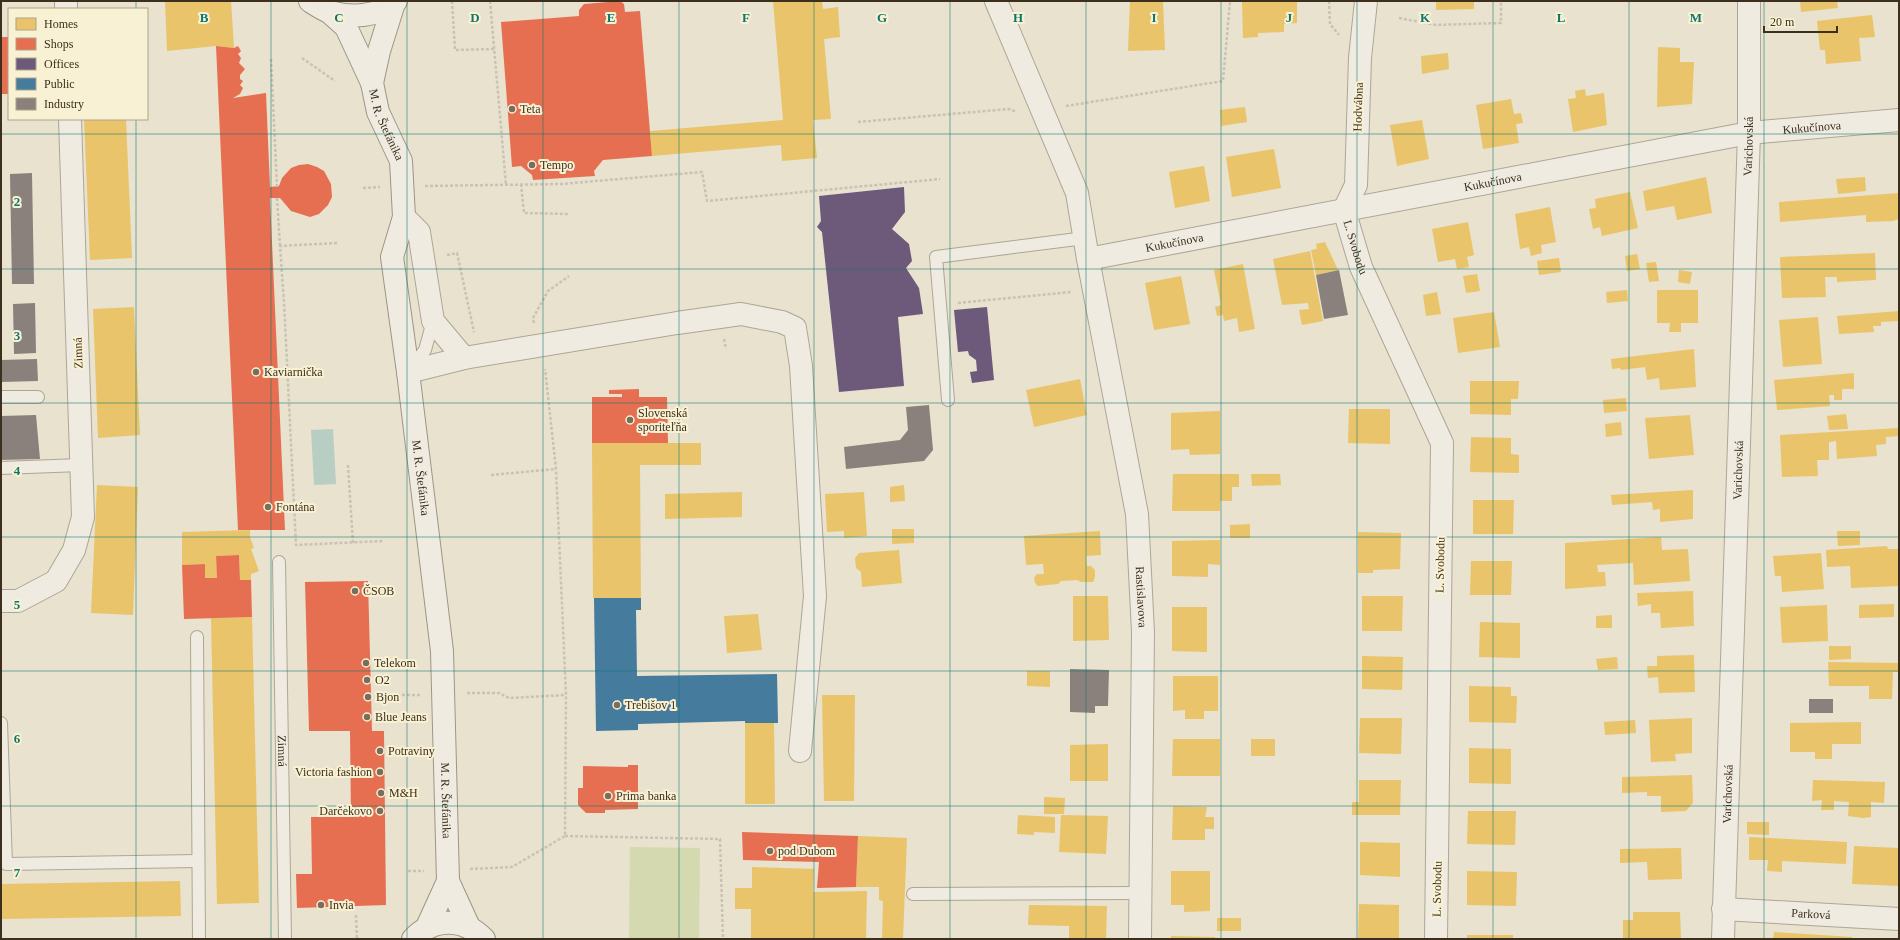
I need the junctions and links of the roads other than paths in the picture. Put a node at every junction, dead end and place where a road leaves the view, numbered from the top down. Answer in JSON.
{"nodes":[{"id":1,"x":996,"y":1,"type":"edge"},
{"id":2,"x":1366,"y":1,"type":"edge"},
{"id":3,"x":1749,"y":1,"type":"edge"},
{"id":4,"x":395,"y":2,"type":"edge"},
{"id":5,"x":319,"y":6,"type":"edge"},
{"id":6,"x":372,"y":83,"type":"junction"},
{"id":7,"x":70,"y":120,"type":"edge"},
{"id":8,"x":1899,"y":120,"type":"edge"},
{"id":9,"x":1749,"y":133,"type":"junction"},
{"id":10,"x":1344,"y":210,"type":"junction"},
{"id":11,"x":404,"y":217,"type":"junction"},
{"id":12,"x":1086,"y":249,"type":"junction"},
{"id":13,"x":433,"y":321,"type":"junction"},
{"id":14,"x":471,"y":357,"type":"junction"},
{"id":15,"x":408,"y":372,"type":"junction"},
{"id":16,"x":1,"y":397,"type":"edge"},
{"id":17,"x":38,"y":397,"type":"dead end"},
{"id":18,"x":948,"y":400,"type":"dead end"},
{"id":19,"x":81,"y":465,"type":"junction"},
{"id":20,"x":1,"y":468,"type":"edge"},
{"id":21,"x":279,"y":562,"type":"dead end"},
{"id":22,"x":1,"y":601,"type":"edge"},
{"id":23,"x":197,"y":636,"type":"dead end"},
{"id":24,"x":1,"y":723,"type":"edge"},
{"id":25,"x":800,"y":751,"type":"dead end"},
{"id":26,"x":198,"y":861,"type":"junction"},
{"id":27,"x":456,"y":875,"type":"junction"},
{"id":28,"x":1141,"y":893,"type":"junction"},
{"id":29,"x":913,"y":894,"type":"dead end"},
{"id":30,"x":1723,"y":909,"type":"junction"},
{"id":31,"x":1899,"y":919,"type":"edge"},
{"id":32,"x":420,"y":933,"type":"edge"},
{"id":33,"x":476,"y":933,"type":"edge"},
{"id":34,"x":199,"y":939,"type":"edge"},
{"id":35,"x":285,"y":939,"type":"edge"},
{"id":36,"x":1140,"y":939,"type":"edge"},
{"id":37,"x":1436,"y":939,"type":"edge"},
{"id":38,"x":1723,"y":939,"type":"edge"}],
"edges":[{"from":1,"to":12,"type":"street","name":"Rastislavova"},
{"from":2,"to":10,"type":"street","name":"Hodvábna"},
{"from":3,"to":9,"type":"street","name":"Varichovská"},
{"from":4,"to":5,"type":"street"},
{"from":4,"to":6,"type":"street"},
{"from":5,"to":6,"type":"street"},
{"from":6,"to":11,"type":"street","name":"M. R. Štefánika"},
{"from":7,"to":19,"type":"street","name":"Zimná"},
{"from":8,"to":9,"type":"street","name":"Kukučínova"},
{"from":9,"to":10,"type":"street","name":"Kukučínova"},
{"from":9,"to":30,"type":"street","name":"Varichovská"},
{"from":10,"to":12,"type":"street","name":"Kukučínova"},
{"from":10,"to":37,"type":"street","name":"L. Svobodu"},
{"from":11,"to":13,"type":"street"},
{"from":11,"to":15,"type":"street","name":"M. R. Štefánika"},
{"from":12,"to":18,"type":"lane"},
{"from":12,"to":28,"type":"street","name":"Rastislavova"},
{"from":13,"to":14,"type":"street"},
{"from":13,"to":15,"type":"lane"},
{"from":14,"to":15,"type":"street"},
{"from":14,"to":25,"type":"street"},
{"from":15,"to":27,"type":"street","name":"M. R. Štefánika"},
{"from":16,"to":17,"type":"lane"},
{"from":19,"to":20,"type":"lane"},
{"from":19,"to":22,"type":"street","name":"Zimná"},
{"from":21,"to":35,"type":"lane","name":"Zimná"},
{"from":23,"to":26,"type":"lane"},
{"from":24,"to":26,"type":"lane"},
{"from":26,"to":34,"type":"lane"},
{"from":27,"to":32,"type":"street","name":"M. R. Štefánika"},
{"from":27,"to":33,"type":"street","name":"M. R. Štefánika"},
{"from":28,"to":29,"type":"lane"},
{"from":28,"to":36,"type":"street","name":"Rastislavova"},
{"from":30,"to":31,"type":"street","name":"Parková"},
{"from":30,"to":38,"type":"street","name":"Varichovská"},
{"from":32,"to":33,"type":"street"}]}
